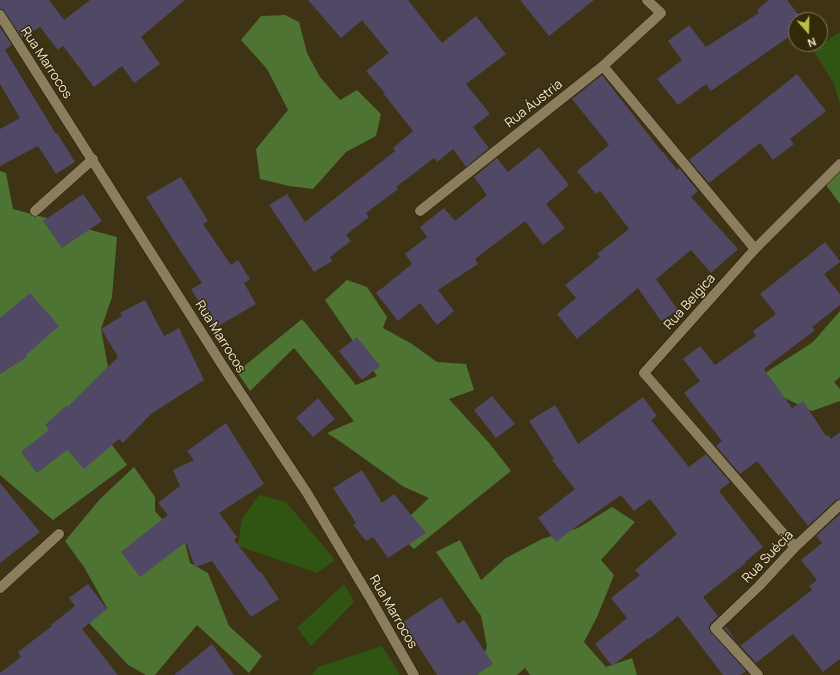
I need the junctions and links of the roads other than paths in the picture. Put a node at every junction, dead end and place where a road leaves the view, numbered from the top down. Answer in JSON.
{"nodes":[{"id":1,"x":647,"y":0,"type":"edge"},
{"id":2,"x":0,"y":15,"type":"edge"},
{"id":3,"x":604,"y":66,"type":"junction"},
{"id":4,"x":93,"y":159,"type":"junction"},
{"id":5,"x":840,"y":164,"type":"edge"},
{"id":6,"x":35,"y":211,"type":"dead end"},
{"id":7,"x":420,"y":212,"type":"dead end"},
{"id":8,"x":755,"y":249,"type":"junction"},
{"id":9,"x":840,"y":505,"type":"edge"},
{"id":10,"x":59,"y":534,"type":"dead end"},
{"id":11,"x":795,"y":547,"type":"junction"},
{"id":12,"x":0,"y":588,"type":"edge"},
{"id":13,"x":414,"y":675,"type":"edge"},
{"id":14,"x":758,"y":675,"type":"edge"}],
"edges":[{"from":1,"to":3,"type":"street","name":"Rua Áustria"},
{"from":2,"to":4,"type":"street","name":"Rua Marrocos"},
{"from":3,"to":7,"type":"street","name":"Rua Áustria"},
{"from":3,"to":8,"type":"street"},
{"from":4,"to":6,"type":"street"},
{"from":4,"to":13,"type":"street","name":"Rua Marrocos"},
{"from":5,"to":8,"type":"street"},
{"from":8,"to":11,"type":"street","name":"Rua Belgica"},
{"from":9,"to":11,"type":"street","name":"Rua Suécia"},
{"from":10,"to":12,"type":"street"},
{"from":11,"to":14,"type":"street","name":"Rua Suécia"}]}
